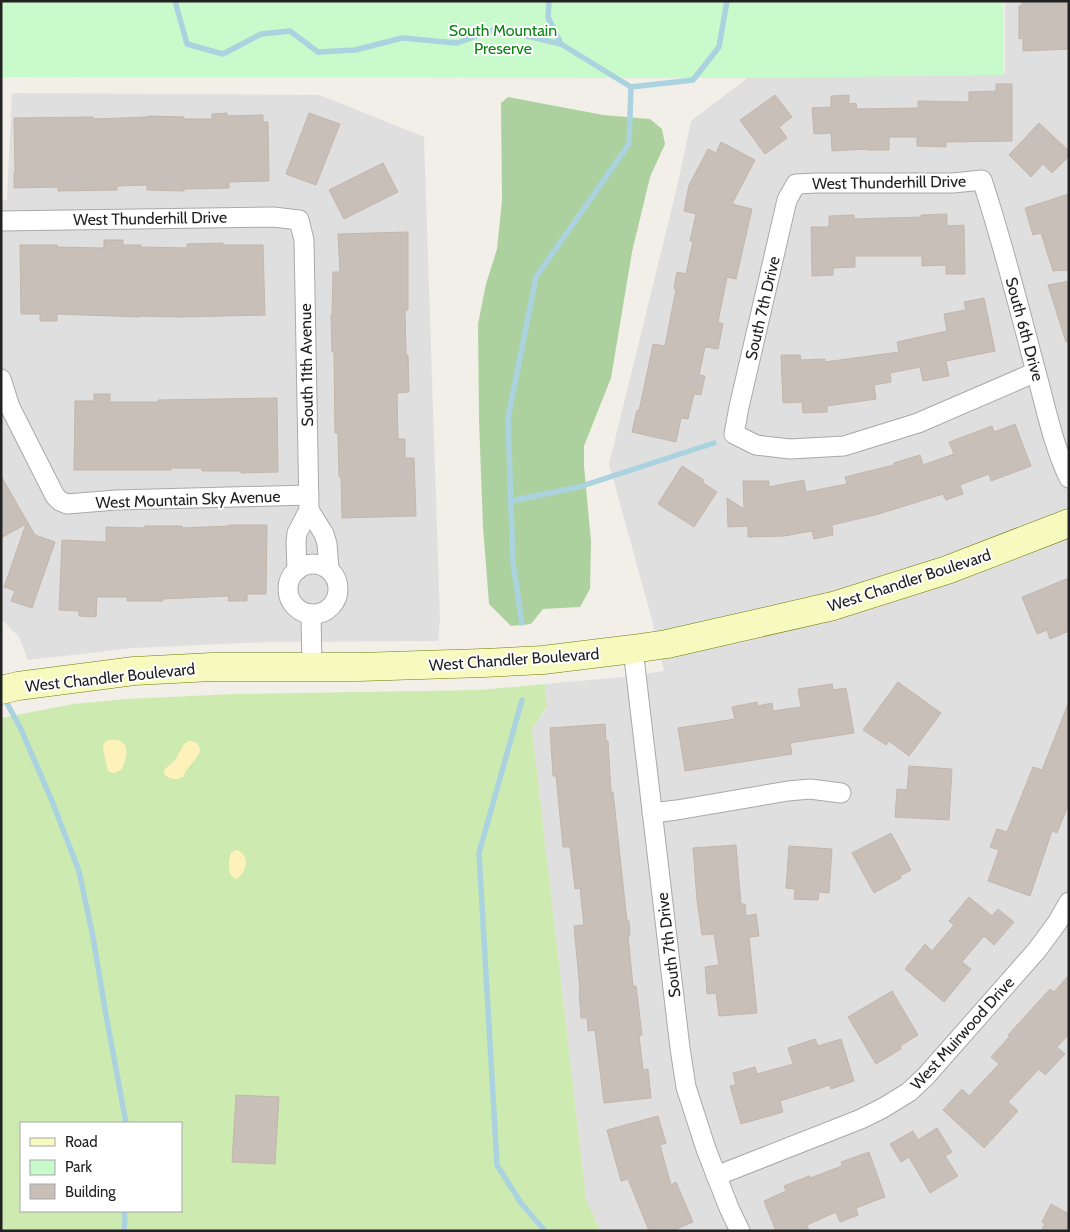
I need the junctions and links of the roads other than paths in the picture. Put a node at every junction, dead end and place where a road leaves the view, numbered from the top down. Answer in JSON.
{"nodes":[{"id":1,"x":982,"y":180,"type":"joint"},
{"id":2,"x":796,"y":184,"type":"joint"},
{"id":3,"x":299,"y":220,"type":"joint"},
{"id":4,"x":1,"y":221,"type":"edge"},
{"id":5,"x":1036,"y":372,"type":"junction"},
{"id":6,"x":1,"y":379,"type":"edge"},
{"id":7,"x":1069,"y":478,"type":"edge"},
{"id":8,"x":309,"y":502,"type":"junction"},
{"id":9,"x":1069,"y":523,"type":"edge"},
{"id":10,"x":328,"y":569,"type":"junction"},
{"id":11,"x":297,"y":570,"type":"junction"},
{"id":12,"x":311,"y":614,"type":"junction"},
{"id":13,"x":633,"y":649,"type":"junction"},
{"id":14,"x":312,"y":666,"type":"junction"},
{"id":15,"x":9,"y":688,"type":"edge"},
{"id":16,"x":840,"y":793,"type":"dead end"},
{"id":17,"x":652,"y":813,"type":"junction"},
{"id":18,"x":1069,"y":902,"type":"edge"},
{"id":19,"x":716,"y":1176,"type":"junction"},
{"id":20,"x":740,"y":1231,"type":"edge"}],
"edges":[{"from":1,"to":2,"type":"street","name":"West Thunderhill Drive"},
{"from":1,"to":5,"type":"street","name":"South 6th Drive"},
{"from":2,"to":5,"type":"street","name":"South 7th Drive"},
{"from":3,"to":4,"type":"street","name":"West Thunderhill Drive"},
{"from":3,"to":8,"type":"street","name":"South 11th Avenue"},
{"from":5,"to":7,"type":"street","name":"South 6th Drive"},
{"from":6,"to":8,"type":"street","name":"West Mountain Sky Avenue"},
{"from":8,"to":10,"type":"street"},
{"from":8,"to":11,"type":"street","name":"South 11th Avenue"},
{"from":9,"to":13,"type":"main road","name":"West Chandler Boulevard"},
{"from":10,"to":11,"type":"street"},
{"from":10,"to":12,"type":"street"},
{"from":11,"to":12,"type":"street","name":"South 11th Avenue"},
{"from":12,"to":14,"type":"street"},
{"from":13,"to":14,"type":"main road","name":"West Chandler Boulevard"},
{"from":13,"to":17,"type":"street","name":"South 7th Drive"},
{"from":14,"to":15,"type":"main road","name":"West Chandler Boulevard"},
{"from":16,"to":17,"type":"street"},
{"from":17,"to":19,"type":"street","name":"South 7th Drive"},
{"from":18,"to":19,"type":"street","name":"West Muirwood Drive"},
{"from":19,"to":20,"type":"street","name":"South 7th Drive"}]}
